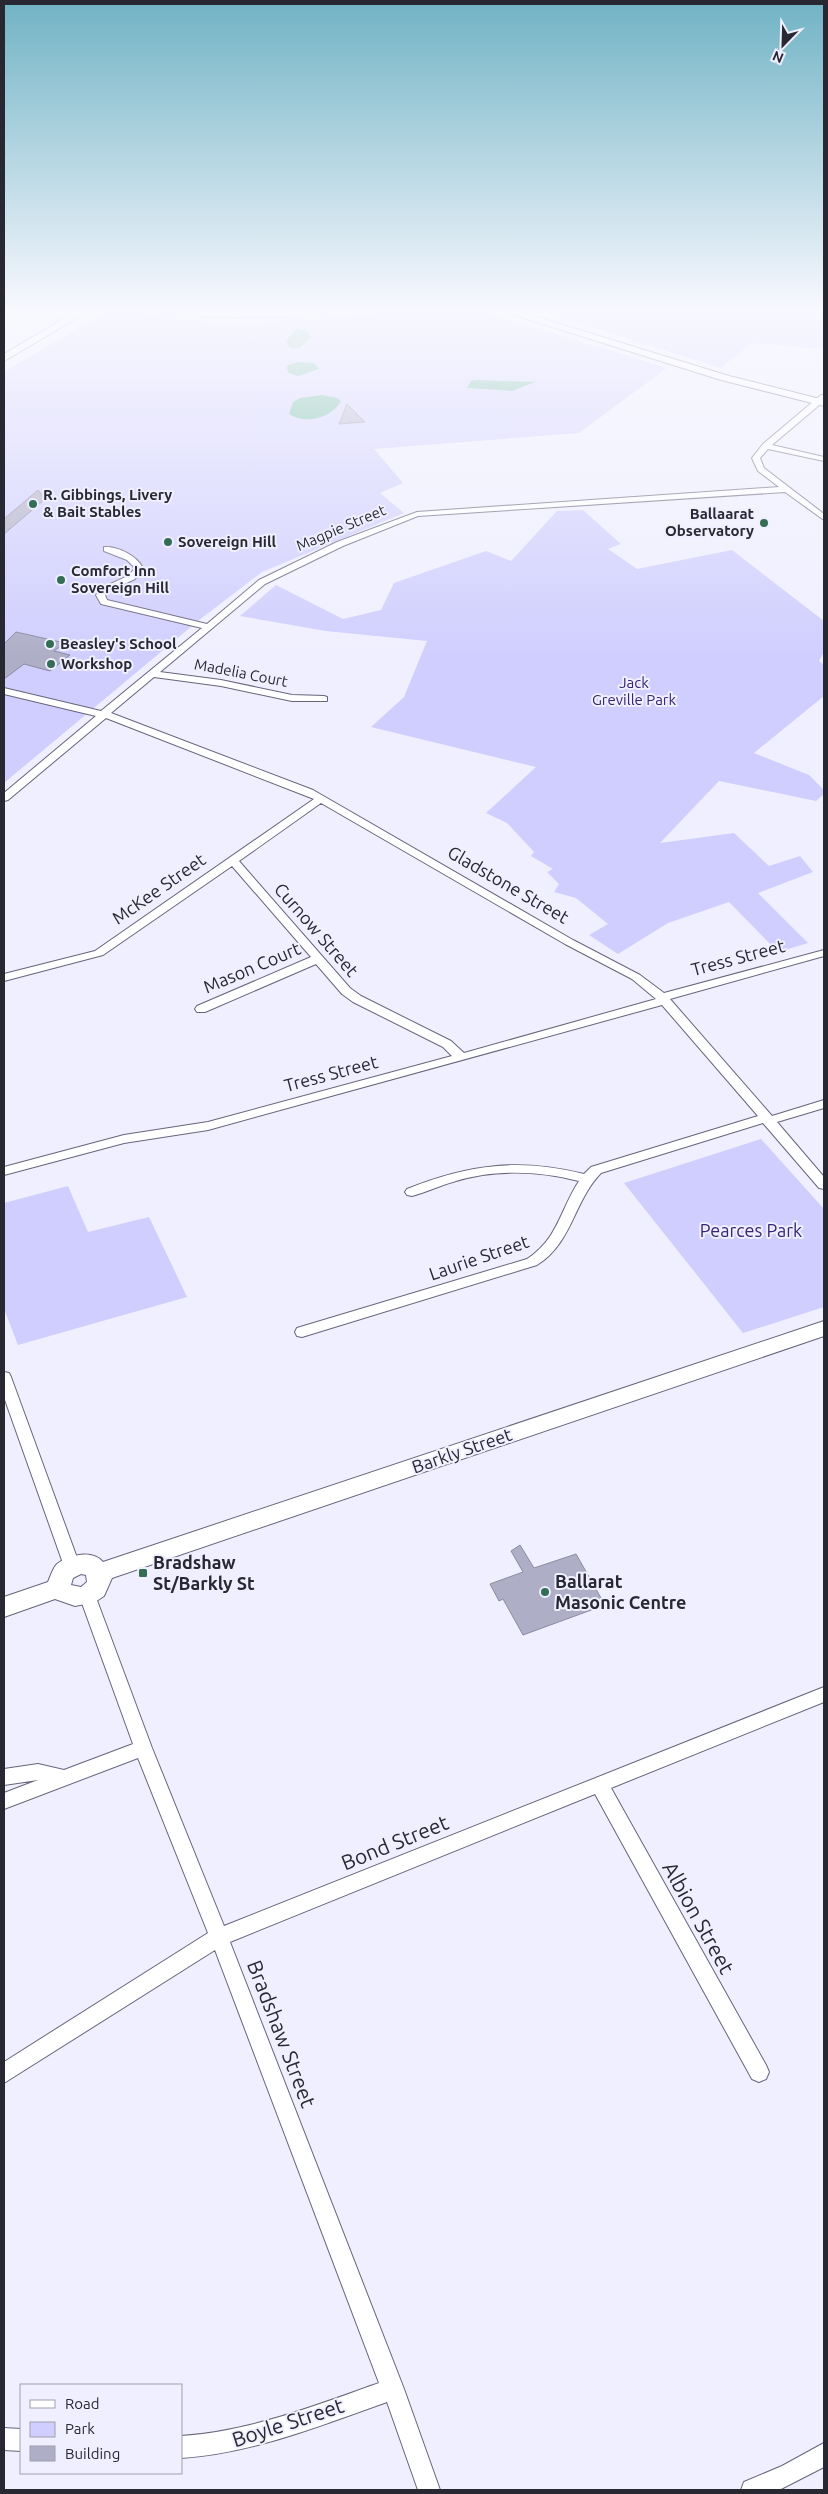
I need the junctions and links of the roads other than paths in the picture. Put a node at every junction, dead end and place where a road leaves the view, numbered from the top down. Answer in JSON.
{"nodes":[{"id":1,"x":791,"y":425,"type":"edge"},
{"id":2,"x":766,"y":446,"type":"junction"},
{"id":3,"x":824,"y":459,"type":"edge"},
{"id":4,"x":783,"y":487,"type":"junction"},
{"id":5,"x":824,"y":518,"type":"edge"},
{"id":6,"x":107,"y":549,"type":"dead end"},
{"id":7,"x":209,"y":627,"type":"junction"},
{"id":8,"x":153,"y":674,"type":"junction"},
{"id":9,"x":4,"y":691,"type":"edge"},
{"id":10,"x":324,"y":699,"type":"dead end"},
{"id":11,"x":105,"y":715,"type":"junction"},
{"id":12,"x":4,"y":798,"type":"edge"},
{"id":13,"x":321,"y":799,"type":"junction"},
{"id":14,"x":232,"y":859,"type":"junction"},
{"id":15,"x":824,"y":953,"type":"edge"},
{"id":16,"x":317,"y":959,"type":"junction"},
{"id":17,"x":4,"y":978,"type":"edge"},
{"id":18,"x":663,"y":999,"type":"junction"},
{"id":19,"x":201,"y":1008,"type":"dead end"},
{"id":20,"x":461,"y":1056,"type":"junction"},
{"id":21,"x":824,"y":1104,"type":"edge"},
{"id":22,"x":767,"y":1119,"type":"junction"},
{"id":23,"x":4,"y":1171,"type":"edge"},
{"id":24,"x":587,"y":1179,"type":"junction"},
{"id":25,"x":824,"y":1184,"type":"edge"},
{"id":26,"x":412,"y":1192,"type":"dead end"},
{"id":27,"x":824,"y":1328,"type":"edge"},
{"id":28,"x":302,"y":1332,"type":"dead end"},
{"id":29,"x":4,"y":1377,"type":"edge"},
{"id":30,"x":72,"y":1566,"type":"junction"},
{"id":31,"x":99,"y":1573,"type":"junction"},
{"id":32,"x":60,"y":1588,"type":"junction"},
{"id":33,"x":87,"y":1595,"type":"junction"},
{"id":34,"x":4,"y":1607,"type":"edge"},
{"id":35,"x":824,"y":1694,"type":"edge"},
{"id":36,"x":143,"y":1748,"type":"junction"},
{"id":37,"x":4,"y":1777,"type":"edge"},
{"id":38,"x":65,"y":1778,"type":"junction"},
{"id":39,"x":600,"y":1786,"type":"junction"},
{"id":40,"x":4,"y":1801,"type":"edge"},
{"id":41,"x":219,"y":1937,"type":"junction"},
{"id":42,"x":759,"y":2072,"type":"dead end"},
{"id":43,"x":4,"y":2074,"type":"edge"},
{"id":44,"x":393,"y":2389,"type":"junction"},
{"id":45,"x":4,"y":2439,"type":"edge"},
{"id":46,"x":20,"y":2440,"type":"edge"},
{"id":47,"x":182,"y":2447,"type":"edge"},
{"id":48,"x":824,"y":2454,"type":"edge"},
{"id":49,"x":429,"y":2490,"type":"edge"},
{"id":50,"x":752,"y":2490,"type":"edge"}],
"edges":[{"from":1,"to":2,"type":"street"},
{"from":2,"to":3,"type":"street"},
{"from":2,"to":4,"type":"street"},
{"from":4,"to":5,"type":"street"},
{"from":4,"to":7,"type":"street","name":"Magpie Street"},
{"from":6,"to":7,"type":"street"},
{"from":7,"to":8,"type":"street","name":"Magpie Street"},
{"from":8,"to":10,"type":"street","name":"Madelia Court"},
{"from":8,"to":11,"type":"street","name":"Magpie Street"},
{"from":9,"to":11,"type":"street","name":"Gladstone Street"},
{"from":11,"to":12,"type":"street","name":"Magpie Street"},
{"from":11,"to":13,"type":"street","name":"Gladstone Street"},
{"from":13,"to":14,"type":"street","name":"McKee Street"},
{"from":13,"to":18,"type":"street","name":"Gladstone Street"},
{"from":14,"to":16,"type":"street","name":"Curnow Street"},
{"from":14,"to":17,"type":"street","name":"McKee Street"},
{"from":15,"to":18,"type":"street","name":"Tress Street"},
{"from":16,"to":19,"type":"street","name":"Mason Court"},
{"from":16,"to":20,"type":"street","name":"Curnow Street"},
{"from":18,"to":20,"type":"street","name":"Tress Street"},
{"from":18,"to":22,"type":"street","name":"Gladstone Street"},
{"from":20,"to":23,"type":"street","name":"Tress Street"},
{"from":21,"to":22,"type":"street","name":"Laurie Street"},
{"from":22,"to":24,"type":"street","name":"Laurie Street"},
{"from":22,"to":25,"type":"street","name":"Gladstone Street"},
{"from":24,"to":26,"type":"street"},
{"from":24,"to":28,"type":"street","name":"Laurie Street"},
{"from":27,"to":31,"type":"main road","name":"Barkly Street"},
{"from":29,"to":30,"type":"street"},
{"from":30,"to":31,"type":"main road"},
{"from":30,"to":32,"type":"main road"},
{"from":31,"to":33,"type":"main road"},
{"from":32,"to":33,"type":"main road"},
{"from":32,"to":34,"type":"main road"},
{"from":33,"to":36,"type":"street","name":"Bradshaw Street"},
{"from":35,"to":39,"type":"street","name":"Bond Street"},
{"from":36,"to":38,"type":"street"},
{"from":36,"to":41,"type":"street","name":"Bradshaw Street"},
{"from":37,"to":38,"type":"street"},
{"from":38,"to":40,"type":"street"},
{"from":39,"to":41,"type":"street","name":"Bond Street"},
{"from":39,"to":42,"type":"street","name":"Albion Street"},
{"from":41,"to":43,"type":"street","name":"Bond Street"},
{"from":41,"to":44,"type":"street","name":"Bradshaw Street"},
{"from":44,"to":47,"type":"street","name":"Boyle Street"},
{"from":44,"to":49,"type":"street","name":"Bradshaw Street"},
{"from":45,"to":46,"type":"street"},
{"from":48,"to":50,"type":"street"}]}
